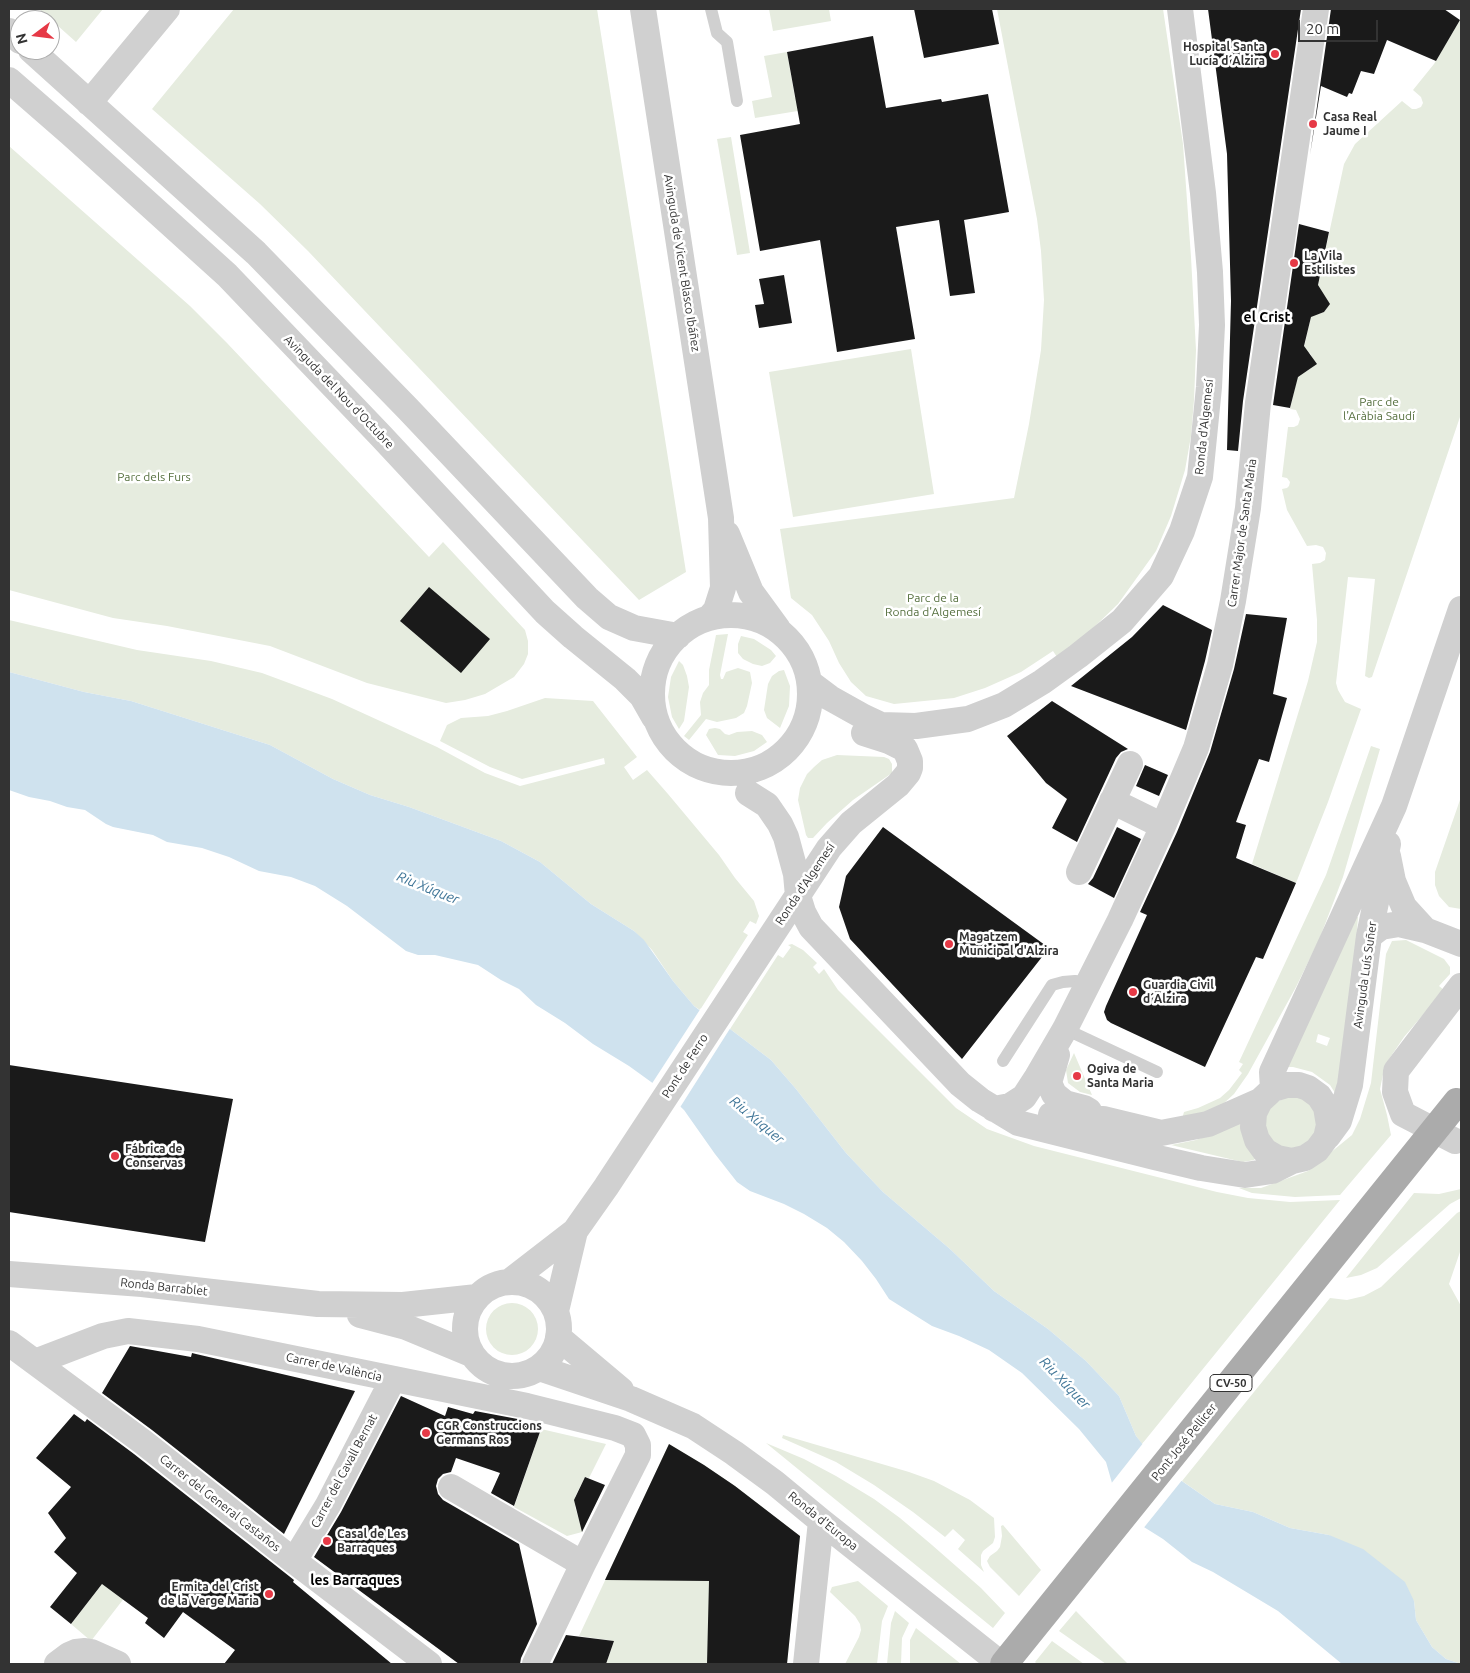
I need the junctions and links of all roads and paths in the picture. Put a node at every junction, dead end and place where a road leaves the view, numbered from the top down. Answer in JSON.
{"nodes":[{"id":1,"x":167,"y":9,"type":"edge"},
{"id":2,"x":643,"y":9,"type":"edge"},
{"id":3,"x":712,"y":9,"type":"edge"},
{"id":4,"x":1180,"y":9,"type":"edge"},
{"id":5,"x":1316,"y":9,"type":"edge"},
{"id":6,"x":41,"y":60,"type":"edge"},
{"id":7,"x":9,"y":80,"type":"edge"},
{"id":8,"x":737,"y":101,"type":"dead end"},
{"id":9,"x":89,"y":103,"type":"junction"},
{"id":10,"x":721,"y":518,"type":"junction"},
{"id":11,"x":1461,"y":609,"type":"edge"},
{"id":12,"x":709,"y":618,"type":"junction"},
{"id":13,"x":778,"y":630,"type":"junction"},
{"id":14,"x":678,"y":636,"type":"junction"},
{"id":15,"x":810,"y":694,"type":"junction"},
{"id":16,"x":654,"y":717,"type":"junction"},
{"id":17,"x":1130,"y":764,"type":"dead end"},
{"id":18,"x":708,"y":769,"type":"junction"},
{"id":19,"x":748,"y":793,"type":"junction"},
{"id":20,"x":1112,"y":801,"type":"junction"},
{"id":21,"x":1394,"y":806,"type":"junction"},
{"id":22,"x":1163,"y":826,"type":"junction"},
{"id":23,"x":1387,"y":852,"type":"junction"},
{"id":24,"x":1079,"y":872,"type":"dead end"},
{"id":25,"x":798,"y":896,"type":"junction"},
{"id":26,"x":1425,"y":930,"type":"junction"},
{"id":27,"x":1369,"y":936,"type":"junction"},
{"id":28,"x":1461,"y":944,"type":"edge"},
{"id":29,"x":763,"y":946,"type":"junction"},
{"id":30,"x":1088,"y":983,"type":"junction"},
{"id":31,"x":1461,"y":986,"type":"edge"},
{"id":32,"x":1063,"y":1032,"type":"junction"},
{"id":33,"x":1003,"y":1061,"type":"dead end"},
{"id":34,"x":1156,"y":1072,"type":"dead end"},
{"id":35,"x":1266,"y":1095,"type":"junction"},
{"id":36,"x":1457,"y":1102,"type":"dead end"},
{"id":37,"x":1002,"y":1108,"type":"junction"},
{"id":38,"x":1103,"y":1120,"type":"junction"},
{"id":39,"x":1326,"y":1138,"type":"junction"},
{"id":40,"x":1454,"y":1141,"type":"dead end"},
{"id":41,"x":1292,"y":1161,"type":"junction"},
{"id":42,"x":575,"y":1231,"type":"junction"},
{"id":43,"x":9,"y":1274,"type":"edge"},
{"id":44,"x":509,"y":1282,"type":"junction"},
{"id":45,"x":477,"y":1297,"type":"junction"},
{"id":46,"x":318,"y":1304,"type":"junction"},
{"id":47,"x":556,"y":1311,"type":"junction"},
{"id":48,"x":558,"y":1337,"type":"junction"},
{"id":49,"x":9,"y":1343,"type":"edge"},
{"id":50,"x":471,"y":1354,"type":"junction"},
{"id":51,"x":35,"y":1362,"type":"junction"},
{"id":52,"x":539,"y":1368,"type":"junction"},
{"id":53,"x":393,"y":1379,"type":"junction"},
{"id":54,"x":631,"y":1399,"type":"junction"},
{"id":55,"x":451,"y":1487,"type":"dead end"},
{"id":56,"x":821,"y":1521,"type":"junction"},
{"id":57,"x":294,"y":1561,"type":"junction"},
{"id":58,"x":583,"y":1564,"type":"junction"},
{"id":59,"x":58,"y":1664,"type":"edge"},
{"id":60,"x":118,"y":1664,"type":"edge"},
{"id":61,"x":429,"y":1664,"type":"edge"},
{"id":62,"x":535,"y":1664,"type":"edge"},
{"id":63,"x":806,"y":1664,"type":"edge"},
{"id":64,"x":1003,"y":1664,"type":"edge"}],
"edges":[{"from":1,"to":9,"type":"street"},
{"from":2,"to":10,"type":"street","name":"Avinguda de Vicent Blasco Ibáñez"},
{"from":3,"to":8,"type":"lane"},
{"from":4,"to":15,"type":"street","name":"Ronda d'Algemesí"},
{"from":5,"to":22,"type":"street","name":"Carrer Major de Santa Maria"},
{"from":6,"to":9,"type":"street"},
{"from":7,"to":16,"type":"street","name":"Avinguda del Nou d'Octubre"},
{"from":9,"to":14,"type":"street"},
{"from":10,"to":12,"type":"street","name":"Avinguda de Vicent Blasco Ibáñez"},
{"from":10,"to":13,"type":"street","name":"Avinguda de Vicent Blasco Ibáñez"},
{"from":11,"to":21,"type":"street","name":"Avinguda Luís Suñer"},
{"from":12,"to":13,"type":"street"},
{"from":12,"to":14,"type":"street"},
{"from":13,"to":15,"type":"street"},
{"from":14,"to":16,"type":"street"},
{"from":15,"to":18,"type":"street"},
{"from":15,"to":25,"type":"street","name":"Ronda d'Algemesí"},
{"from":16,"to":18,"type":"street"},
{"from":17,"to":20,"type":"street"},
{"from":18,"to":19,"type":"street"},
{"from":19,"to":25,"type":"street"},
{"from":19,"to":29,"type":"street"},
{"from":20,"to":22,"type":"street"},
{"from":20,"to":24,"type":"street"},
{"from":21,"to":23,"type":"street","name":"Avinguda Luís Suñer"},
{"from":21,"to":35,"type":"street","name":"Avinguda Luís Suñer"},
{"from":22,"to":30,"type":"street","name":"Carrer Major de Santa Maria"},
{"from":23,"to":26,"type":"street"},
{"from":23,"to":27,"type":"street","name":"Avinguda Luís Suñer"},
{"from":25,"to":29,"type":"street","name":"Ronda d'Algemesí"},
{"from":25,"to":37,"type":"street"},
{"from":26,"to":27,"type":"street"},
{"from":26,"to":28,"type":"street"},
{"from":27,"to":39,"type":"street","name":"Avinguda Luís Suñer"},
{"from":29,"to":42,"type":"street","name":"Pont de Ferro"},
{"from":30,"to":32,"type":"street","name":"Carrer Major de Santa Maria"},
{"from":30,"to":33,"type":"lane"},
{"from":31,"to":40,"type":"street"},
{"from":32,"to":34,"type":"lane"},
{"from":32,"to":37,"type":"street"},
{"from":32,"to":38,"type":"street"},
{"from":35,"to":38,"type":"street"},
{"from":35,"to":39,"type":"street"},
{"from":35,"to":41,"type":"street"},
{"from":36,"to":64,"type":"main road","name":"Pont José Pellicer","number":"CV-50","bridge":true},
{"from":37,"to":38,"type":"street"},
{"from":37,"to":41,"type":"street"},
{"from":39,"to":41,"type":"street"},
{"from":42,"to":44,"type":"street"},
{"from":42,"to":47,"type":"street"},
{"from":43,"to":46,"type":"street","name":"Ronda Barrablet"},
{"from":44,"to":45,"type":"street"},
{"from":44,"to":47,"type":"street"},
{"from":45,"to":46,"type":"street"},
{"from":45,"to":50,"type":"street"},
{"from":46,"to":50,"type":"street"},
{"from":47,"to":48,"type":"street"},
{"from":48,"to":52,"type":"street"},
{"from":48,"to":54,"type":"street"},
{"from":49,"to":51,"type":"street","name":"Carrer del General Castaños"},
{"from":50,"to":52,"type":"street"},
{"from":51,"to":53,"type":"street","name":"Carrer de València"},
{"from":51,"to":57,"type":"street","name":"Carrer del General Castaños"},
{"from":52,"to":54,"type":"street"},
{"from":53,"to":57,"type":"street","name":"Carrer del Cavall Bernat"},
{"from":53,"to":58,"type":"street","name":"Carrer de València"},
{"from":54,"to":56,"type":"street","name":"Ronda d'Europa"},
{"from":55,"to":58,"type":"street"},
{"from":56,"to":63,"type":"street"},
{"from":56,"to":64,"type":"street","name":"Ronda d'Europa"},
{"from":57,"to":61,"type":"street","name":"Carrer del General Castaños"},
{"from":58,"to":62,"type":"street"},
{"from":59,"to":60,"type":"street"}]}
